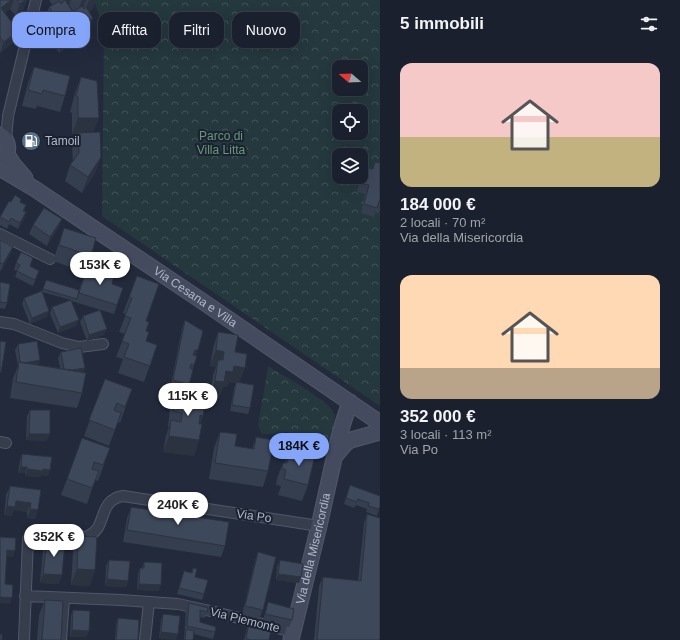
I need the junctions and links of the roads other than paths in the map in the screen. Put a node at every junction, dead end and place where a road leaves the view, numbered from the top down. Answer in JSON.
{"nodes":[{"id":1,"x":36,"y":0,"type":"edge"},
{"id":2,"x":8,"y":116,"type":"junction"},
{"id":3,"x":3,"y":144,"type":"edge"},
{"id":4,"x":0,"y":168,"type":"edge"},
{"id":5,"x":35,"y":189,"type":"junction"},
{"id":6,"x":0,"y":234,"type":"edge"},
{"id":7,"x":50,"y":259,"type":"dead end"},
{"id":8,"x":0,"y":322,"type":"edge"},
{"id":9,"x":103,"y":344,"type":"dead end"},
{"id":10,"x":350,"y":402,"type":"junction"},
{"id":11,"x":366,"y":414,"type":"junction"},
{"id":12,"x":380,"y":423,"type":"edge"},
{"id":13,"x":380,"y":432,"type":"edge"},
{"id":14,"x":351,"y":440,"type":"junction"},
{"id":15,"x":335,"y":457,"type":"junction"},
{"id":16,"x":319,"y":526,"type":"junction"},
{"id":17,"x":26,"y":596,"type":"junction"},
{"id":18,"x":64,"y":598,"type":"junction"},
{"id":19,"x":149,"y":602,"type":"junction"},
{"id":20,"x":292,"y":636,"type":"edge"},
{"id":21,"x":24,"y":640,"type":"edge"},
{"id":22,"x":61,"y":640,"type":"edge"},
{"id":23,"x":145,"y":640,"type":"edge"}],
"edges":[{"from":1,"to":2,"type":"street"},
{"from":2,"to":3,"type":"street"},
{"from":2,"to":3,"type":"street"},
{"from":3,"to":5,"type":"main road","name":"Via Cesana e Villa"},
{"from":4,"to":5,"type":"main road","name":"Via Cesana e Villa"},
{"from":5,"to":10,"type":"main road","name":"Via Cesana e Villa"},
{"from":6,"to":7,"type":"street"},
{"from":8,"to":9,"type":"street"},
{"from":10,"to":11,"type":"main road","name":"Via Cesana e Villa"},
{"from":10,"to":15,"type":"main road","name":"Via della Misericordia"},
{"from":11,"to":12,"type":"main road","name":"Via Cesana e Villa"},
{"from":11,"to":14,"type":"main road","name":"Via della Misericordia"},
{"from":13,"to":14,"type":"main road"},
{"from":14,"to":15,"type":"main road","name":"Via della Misericordia"},
{"from":15,"to":16,"type":"main road","name":"Via della Misericordia"},
{"from":16,"to":17,"type":"street","name":"Via Po"},
{"from":16,"to":20,"type":"main road","name":"Via della Misericordia"},
{"from":17,"to":18,"type":"street","name":"Via Piemonte"},
{"from":17,"to":21,"type":"street","name":"Via Po"},
{"from":18,"to":19,"type":"street","name":"Via Piemonte"},
{"from":18,"to":22,"type":"street"},
{"from":19,"to":20,"type":"street","name":"Via Piemonte"},
{"from":19,"to":23,"type":"street"}]}
